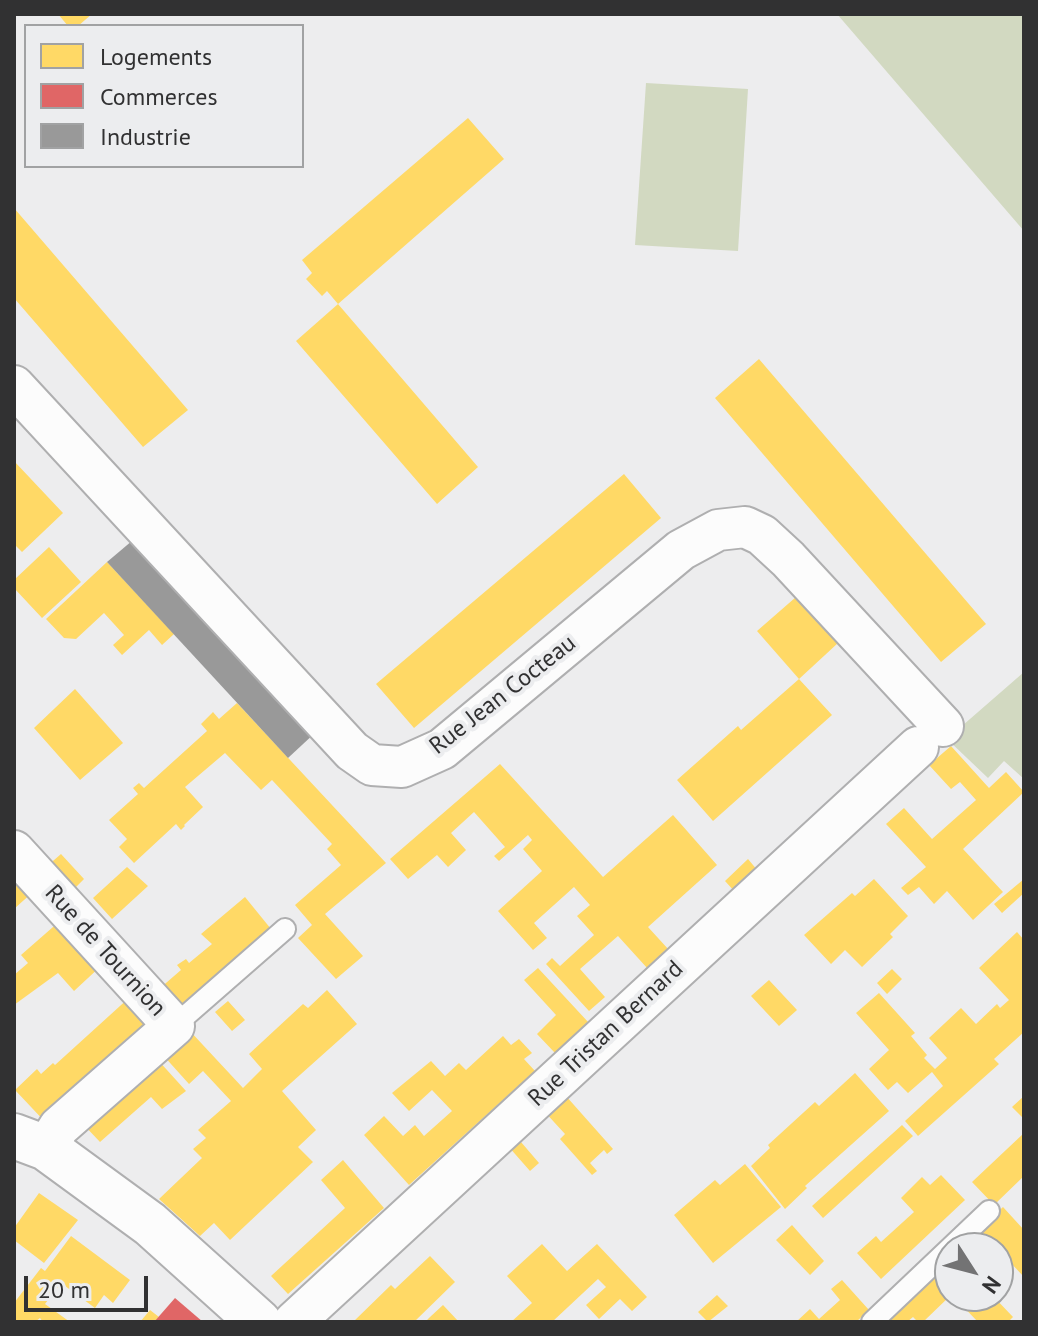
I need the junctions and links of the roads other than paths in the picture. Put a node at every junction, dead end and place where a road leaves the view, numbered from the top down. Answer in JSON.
{"nodes":[{"id":1,"x":14,"y":386,"type":"edge"},
{"id":2,"x":931,"y":736,"type":"joint"},
{"id":3,"x":14,"y":851,"type":"edge"},
{"id":4,"x":285,"y":929,"type":"dead end"},
{"id":5,"x":174,"y":1026,"type":"junction"},
{"id":6,"x":30,"y":1142,"type":"edge"},
{"id":7,"x":989,"y":1211,"type":"dead end"},
{"id":8,"x":259,"y":1322,"type":"edge"},
{"id":9,"x":294,"y":1322,"type":"edge"},
{"id":10,"x":872,"y":1322,"type":"edge"}],
"edges":[{"from":1,"to":2,"type":"street","name":"Rue Jean Cocteau"},
{"from":2,"to":9,"type":"street","name":"Rue Tristan Bernard"},
{"from":3,"to":5,"type":"street","name":"Rue de Tournion"},
{"from":4,"to":5,"type":"lane"},
{"from":5,"to":6,"type":"street","name":"Rue de Tournion"},
{"from":6,"to":8,"type":"street"},
{"from":7,"to":10,"type":"lane"}]}
